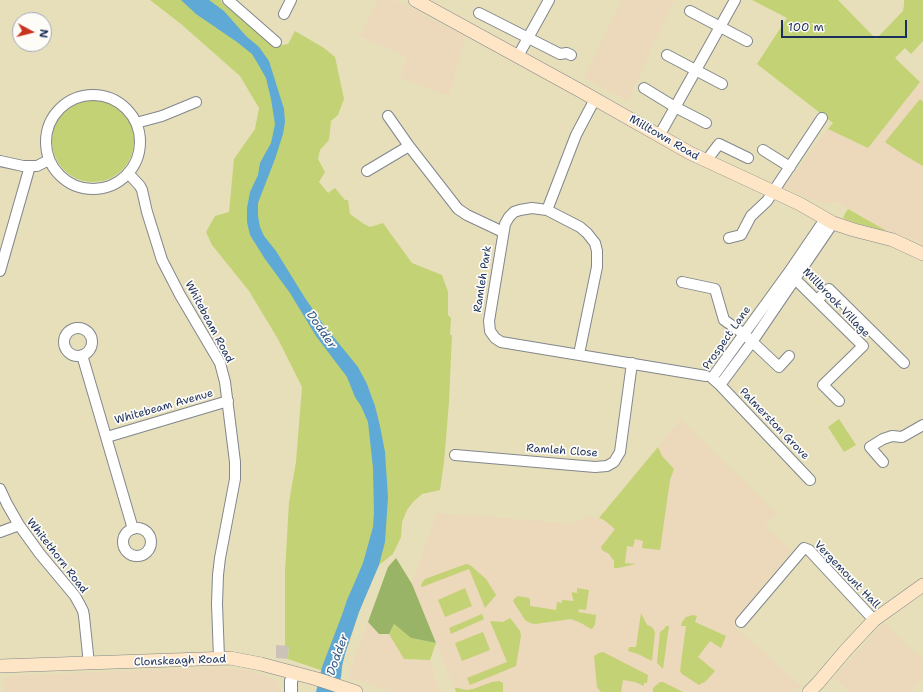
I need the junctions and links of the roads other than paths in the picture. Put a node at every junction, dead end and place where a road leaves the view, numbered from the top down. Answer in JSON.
{"nodes":[{"id":1,"x":228,"y":0,"type":"edge"},
{"id":2,"x":291,"y":0,"type":"edge"},
{"id":3,"x":415,"y":0,"type":"edge"},
{"id":4,"x":549,"y":0,"type":"edge"},
{"id":5,"x":734,"y":0,"type":"edge"},
{"id":6,"x":690,"y":11,"type":"dead end"},
{"id":7,"x":479,"y":13,"type":"dead end"},
{"id":8,"x":284,"y":14,"type":"dead end"},
{"id":9,"x":719,"y":27,"type":"junction"},
{"id":10,"x":528,"y":38,"type":"junction"},
{"id":11,"x":747,"y":41,"type":"dead end"},
{"id":12,"x":276,"y":42,"type":"dead end"},
{"id":13,"x":571,"y":55,"type":"dead end"},
{"id":14,"x":667,"y":55,"type":"dead end"},
{"id":15,"x":518,"y":56,"type":"junction"},
{"id":16,"x":696,"y":70,"type":"junction"},
{"id":17,"x":722,"y":84,"type":"dead end"},
{"id":18,"x":644,"y":88,"type":"dead end"},
{"id":19,"x":595,"y":99,"type":"junction"},
{"id":20,"x":196,"y":102,"type":"dead end"},
{"id":21,"x":675,"y":107,"type":"junction"},
{"id":22,"x":388,"y":116,"type":"dead end"},
{"id":23,"x":822,"y":118,"type":"dead end"},
{"id":24,"x":136,"y":123,"type":"junction"},
{"id":25,"x":706,"y":123,"type":"dead end"},
{"id":26,"x":659,"y":136,"type":"junction"},
{"id":27,"x":409,"y":146,"type":"junction"},
{"id":28,"x":762,"y":150,"type":"dead end"},
{"id":29,"x":748,"y":158,"type":"dead end"},
{"id":30,"x":49,"y":160,"type":"junction"},
{"id":31,"x":0,"y":161,"type":"edge"},
{"id":32,"x":706,"y":161,"type":"junction"},
{"id":33,"x":30,"y":166,"type":"junction"},
{"id":34,"x":790,"y":167,"type":"junction"},
{"id":35,"x":368,"y":171,"type":"dead end"},
{"id":36,"x":128,"y":173,"type":"junction"},
{"id":37,"x":773,"y":191,"type":"junction"},
{"id":38,"x":548,"y":210,"type":"junction"},
{"id":39,"x":829,"y":221,"type":"junction"},
{"id":40,"x":503,"y":232,"type":"junction"},
{"id":41,"x":729,"y":238,"type":"dead end"},
{"id":42,"x":923,"y":254,"type":"edge"},
{"id":43,"x":0,"y":271,"type":"edge"},
{"id":44,"x":792,"y":275,"type":"junction"},
{"id":45,"x":682,"y":282,"type":"dead end"},
{"id":46,"x":817,"y":300,"type":"junction"},
{"id":47,"x":744,"y":334,"type":"junction"},
{"id":48,"x":875,"y":335,"type":"junction"},
{"id":49,"x":752,"y":342,"type":"junction"},
{"id":50,"x":863,"y":346,"type":"junction"},
{"id":51,"x":579,"y":354,"type":"junction"},
{"id":52,"x":82,"y":355,"type":"dead end"},
{"id":53,"x":789,"y":356,"type":"dead end"},
{"id":54,"x":632,"y":363,"type":"junction"},
{"id":55,"x":904,"y":363,"type":"dead end"},
{"id":56,"x":706,"y":376,"type":"dead end"},
{"id":57,"x":720,"y":385,"type":"junction"},
{"id":58,"x":228,"y":401,"type":"junction"},
{"id":59,"x":838,"y":401,"type":"dead end"},
{"id":60,"x":923,"y":426,"type":"edge"},
{"id":61,"x":106,"y":437,"type":"junction"},
{"id":62,"x":454,"y":455,"type":"dead end"},
{"id":63,"x":883,"y":462,"type":"dead end"},
{"id":64,"x":810,"y":480,"type":"dead end"},
{"id":65,"x":0,"y":489,"type":"edge"},
{"id":66,"x":18,"y":526,"type":"junction"},
{"id":67,"x":133,"y":529,"type":"dead end"},
{"id":68,"x":0,"y":532,"type":"edge"},
{"id":69,"x":923,"y":585,"type":"edge"},
{"id":70,"x":874,"y":620,"type":"junction"},
{"id":71,"x":741,"y":622,"type":"dead end"},
{"id":72,"x":219,"y":658,"type":"junction"},
{"id":73,"x":88,"y":664,"type":"junction"},
{"id":74,"x":0,"y":666,"type":"edge"},
{"id":75,"x":294,"y":673,"type":"junction"},
{"id":76,"x":291,"y":692,"type":"edge"},
{"id":77,"x":356,"y":692,"type":"edge"},
{"id":78,"x":809,"y":692,"type":"edge"}],
"edges":[{"from":1,"to":12,"type":"street"},
{"from":2,"to":8,"type":"street"},
{"from":3,"to":15,"type":"main road","name":"Milltown Road"},
{"from":4,"to":10,"type":"street"},
{"from":5,"to":9,"type":"street"},
{"from":6,"to":9,"type":"street"},
{"from":7,"to":10,"type":"street"},
{"from":9,"to":11,"type":"street"},
{"from":9,"to":16,"type":"street"},
{"from":10,"to":13,"type":"street"},
{"from":10,"to":15,"type":"street"},
{"from":14,"to":16,"type":"street"},
{"from":15,"to":19,"type":"main road","name":"Milltown Road"},
{"from":16,"to":17,"type":"street"},
{"from":16,"to":21,"type":"street"},
{"from":18,"to":21,"type":"street"},
{"from":19,"to":26,"type":"main road","name":"Milltown Road"},
{"from":19,"to":38,"type":"street"},
{"from":20,"to":24,"type":"street"},
{"from":21,"to":25,"type":"street"},
{"from":21,"to":26,"type":"street"},
{"from":22,"to":27,"type":"street"},
{"from":23,"to":34,"type":"street"},
{"from":24,"to":30,"type":"street"},
{"from":24,"to":36,"type":"street"},
{"from":26,"to":32,"type":"main road","name":"Milltown Road"},
{"from":27,"to":35,"type":"street"},
{"from":27,"to":40,"type":"street"},
{"from":28,"to":34,"type":"street"},
{"from":29,"to":32,"type":"street"},
{"from":30,"to":33,"type":"street"},
{"from":30,"to":36,"type":"street"},
{"from":31,"to":33,"type":"street"},
{"from":32,"to":37,"type":"main road","name":"Milltown Road"},
{"from":33,"to":43,"type":"street"},
{"from":34,"to":37,"type":"street"},
{"from":36,"to":58,"type":"street","name":"Whitebeam Road"},
{"from":37,"to":39,"type":"main road","name":"Milltown Road"},
{"from":37,"to":41,"type":"street"},
{"from":38,"to":40,"type":"street","name":"Ramleh Park"},
{"from":38,"to":51,"type":"street","name":"Ramleh Park"},
{"from":39,"to":42,"type":"main road","name":"Milltown Road"},
{"from":39,"to":44,"type":"street","name":"Prospect Lane"},
{"from":40,"to":51,"type":"street","name":"Ramleh Park"},
{"from":44,"to":46,"type":"street","name":"Millbrook Village"},
{"from":44,"to":47,"type":"street","name":"Prospect Lane"},
{"from":44,"to":49,"type":"street","name":"Prospect Lane"},
{"from":45,"to":47,"type":"street"},
{"from":46,"to":48,"type":"street"},
{"from":46,"to":50,"type":"street","name":"Millbrook Village"},
{"from":47,"to":49,"type":"street"},
{"from":47,"to":57,"type":"street","name":"Prospect Lane"},
{"from":48,"to":50,"type":"street"},
{"from":48,"to":55,"type":"street"},
{"from":49,"to":53,"type":"street"},
{"from":49,"to":57,"type":"street","name":"Prospect Lane"},
{"from":50,"to":59,"type":"street","name":"Millbrook Village"},
{"from":51,"to":54,"type":"street","name":"Ramleh Park"},
{"from":52,"to":61,"type":"street","name":"Whitebeam Avenue"},
{"from":54,"to":56,"type":"street","name":"Ramleh Park"},
{"from":54,"to":62,"type":"street","name":"Ramleh Close"},
{"from":57,"to":64,"type":"street","name":"Palmerston Grove"},
{"from":58,"to":61,"type":"street","name":"Whitebeam Avenue"},
{"from":58,"to":72,"type":"street","name":"Whitebeam Road"},
{"from":60,"to":63,"type":"street"},
{"from":61,"to":67,"type":"street","name":"Whitebeam Avenue"},
{"from":65,"to":66,"type":"street","name":"Whitethorn Road"},
{"from":66,"to":68,"type":"street"},
{"from":66,"to":73,"type":"street","name":"Whitethorn Road"},
{"from":69,"to":70,"type":"main road"},
{"from":70,"to":71,"type":"street","name":"Vergemount Hall"},
{"from":70,"to":78,"type":"main road"},
{"from":72,"to":73,"type":"main road","name":"Clonskeagh Road"},
{"from":72,"to":75,"type":"main road","name":"Clonskeagh Road"},
{"from":73,"to":74,"type":"main road","name":"Clonskeagh Road"},
{"from":75,"to":76,"type":"street"},
{"from":75,"to":77,"type":"main road","name":"Clonskeagh Road"}]}
